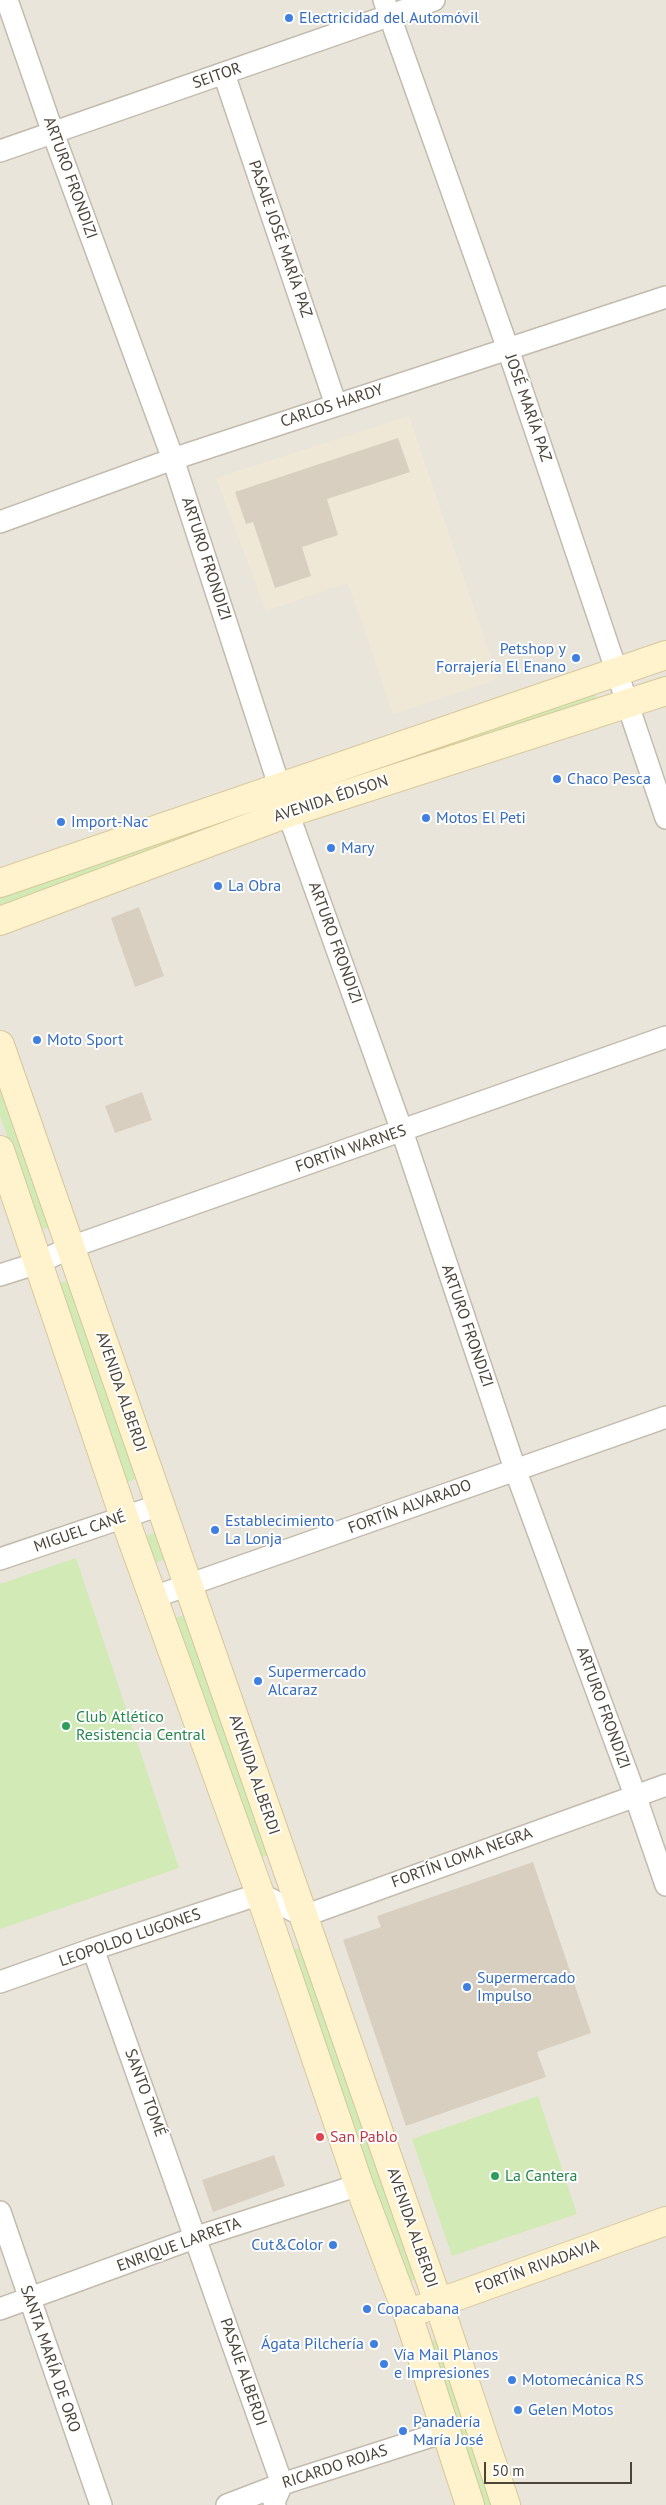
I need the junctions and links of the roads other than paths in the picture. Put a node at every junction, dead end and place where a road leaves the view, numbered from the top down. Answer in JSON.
{"nodes":[{"id":1,"x":7,"y":0,"type":"edge"},
{"id":2,"x":434,"y":0,"type":"edge"},
{"id":3,"x":386,"y":8,"type":"edge"},
{"id":4,"x":224,"y":74,"type":"junction"},
{"id":5,"x":53,"y":133,"type":"junction"},
{"id":6,"x":0,"y":151,"type":"edge"},
{"id":7,"x":666,"y":297,"type":"edge"},
{"id":8,"x":508,"y":349,"type":"junction"},
{"id":9,"x":336,"y":405,"type":"junction"},
{"id":10,"x":173,"y":459,"type":"junction"},
{"id":11,"x":0,"y":522,"type":"edge"},
{"id":12,"x":666,"y":655,"type":"edge"},
{"id":13,"x":618,"y":671,"type":"junction"},
{"id":14,"x":666,"y":690,"type":"edge"},
{"id":15,"x":628,"y":703,"type":"junction"},
{"id":16,"x":280,"y":786,"type":"junction"},
{"id":17,"x":288,"y":813,"type":"junction"},
{"id":18,"x":666,"y":818,"type":"edge"},
{"id":19,"x":0,"y":883,"type":"edge"},
{"id":20,"x":0,"y":921,"type":"edge"},
{"id":21,"x":666,"y":1037,"type":"edge"},
{"id":22,"x":0,"y":1045,"type":"edge"},
{"id":23,"x":402,"y":1131,"type":"junction"},
{"id":24,"x":0,"y":1150,"type":"edge"},
{"id":25,"x":71,"y":1247,"type":"junction"},
{"id":26,"x":38,"y":1263,"type":"junction"},
{"id":27,"x":0,"y":1275,"type":"edge"},
{"id":28,"x":666,"y":1418,"type":"edge"},
{"id":29,"x":515,"y":1469,"type":"junction"},
{"id":30,"x":160,"y":1505,"type":"junction"},
{"id":31,"x":124,"y":1517,"type":"junction"},
{"id":32,"x":0,"y":1559,"type":"edge"},
{"id":33,"x":188,"y":1586,"type":"junction"},
{"id":34,"x":154,"y":1596,"type":"junction"},
{"id":35,"x":666,"y":1785,"type":"edge"},
{"id":36,"x":635,"y":1795,"type":"junction"},
{"id":37,"x":666,"y":1885,"type":"edge"},
{"id":38,"x":260,"y":1894,"type":"junction"},
{"id":39,"x":304,"y":1916,"type":"junction"},
{"id":40,"x":94,"y":1949,"type":"junction"},
{"id":41,"x":0,"y":1982,"type":"edge"},
{"id":42,"x":359,"y":2185,"type":"junction"},
{"id":43,"x":0,"y":2212,"type":"edge"},
{"id":44,"x":666,"y":2221,"type":"edge"},
{"id":45,"x":197,"y":2237,"type":"junction"},
{"id":46,"x":29,"y":2300,"type":"junction"},
{"id":47,"x":438,"y":2302,"type":"junction"},
{"id":48,"x":0,"y":2309,"type":"edge"},
{"id":49,"x":408,"y":2315,"type":"junction"},
{"id":50,"x":444,"y":2432,"type":"junction"},
{"id":51,"x":282,"y":2484,"type":"junction"},
{"id":52,"x":101,"y":2505,"type":"edge"},
{"id":53,"x":227,"y":2505,"type":"edge"},
{"id":54,"x":275,"y":2505,"type":"edge"},
{"id":55,"x":470,"y":2505,"type":"edge"},
{"id":56,"x":506,"y":2505,"type":"edge"}],
"edges":[{"from":1,"to":5,"type":"street","name":"ARTURO FRONDIZI"},
{"from":2,"to":3,"type":"street","name":"SEITOR"},
{"from":3,"to":4,"type":"street","name":"SEITOR"},
{"from":3,"to":8,"type":"street","name":"JOSÉ MARÍA PAZ"},
{"from":4,"to":5,"type":"street","name":"SEITOR"},
{"from":4,"to":9,"type":"street","name":"PASAJE JOSÉ MARÍA PAZ"},
{"from":5,"to":6,"type":"street","name":"SEITOR"},
{"from":5,"to":10,"type":"street","name":"ARTURO FRONDIZI"},
{"from":7,"to":8,"type":"street","name":"CARLOS HARDY"},
{"from":8,"to":9,"type":"street","name":"CARLOS HARDY"},
{"from":8,"to":13,"type":"street","name":"JOSÉ MARÍA PAZ"},
{"from":9,"to":10,"type":"street","name":"CARLOS HARDY"},
{"from":10,"to":11,"type":"street","name":"CARLOS HARDY"},
{"from":10,"to":16,"type":"street","name":"ARTURO FRONDIZI"},
{"from":12,"to":13,"type":"main road","name":"AVENIDA ÉDISON"},
{"from":13,"to":15,"type":"street","name":"JOSÉ MARÍA PAZ"},
{"from":13,"to":16,"type":"main road","name":"AVENIDA ÉDISON"},
{"from":14,"to":15,"type":"main road","name":"AVENIDA ÉDISON"},
{"from":15,"to":17,"type":"main road","name":"AVENIDA ÉDISON"},
{"from":15,"to":18,"type":"street","name":"JOSÉ MARÍA PAZ"},
{"from":16,"to":17,"type":"street","name":"ARTURO FRONDIZI"},
{"from":16,"to":19,"type":"main road","name":"AVENIDA ÉDISON"},
{"from":17,"to":20,"type":"main road","name":"AVENIDA ÉDISON"},
{"from":17,"to":23,"type":"street","name":"ARTURO FRONDIZI"},
{"from":21,"to":23,"type":"street","name":"FORTÍN WARNES"},
{"from":22,"to":25,"type":"main road","name":"AVENIDA ALBERDI"},
{"from":23,"to":25,"type":"street","name":"FORTÍN WARNES"},
{"from":23,"to":29,"type":"street","name":"ARTURO FRONDIZI"},
{"from":24,"to":26,"type":"main road","name":"AVENIDA ALBERDI"},
{"from":25,"to":26,"type":"street","name":"FORTÍN WARNES"},
{"from":25,"to":30,"type":"main road","name":"AVENIDA ALBERDI"},
{"from":26,"to":27,"type":"street","name":"FORTÍN WARNES"},
{"from":26,"to":31,"type":"main road","name":"AVENIDA ALBERDI"},
{"from":28,"to":29,"type":"street","name":"FORTÍN ALVARADO"},
{"from":29,"to":33,"type":"street","name":"FORTÍN ALVARADO"},
{"from":29,"to":36,"type":"street","name":"ARTURO FRONDIZI"},
{"from":30,"to":31,"type":"street","name":"MIGUEL CANÉ"},
{"from":30,"to":33,"type":"main road","name":"AVENIDA ALBERDI"},
{"from":31,"to":32,"type":"street","name":"MIGUEL CANÉ"},
{"from":31,"to":34,"type":"main road","name":"AVENIDA ALBERDI"},
{"from":33,"to":34,"type":"street","name":"FORTÍN ALVARADO"},
{"from":33,"to":39,"type":"main road","name":"AVENIDA ALBERDI"},
{"from":34,"to":38,"type":"main road","name":"AVENIDA ALBERDI"},
{"from":35,"to":36,"type":"street","name":"FORTÍN LOMA NEGRA"},
{"from":36,"to":37,"type":"street","name":"ARTURO FRONDIZI"},
{"from":36,"to":39,"type":"street","name":"FORTÍN LOMA NEGRA"},
{"from":38,"to":39,"type":"street"},
{"from":38,"to":40,"type":"street","name":"LEOPOLDO LUGONES"},
{"from":38,"to":42,"type":"main road","name":"AVENIDA ALBERDI"},
{"from":39,"to":47,"type":"main road","name":"AVENIDA ALBERDI"},
{"from":40,"to":41,"type":"street","name":"LEOPOLDO LUGONES"},
{"from":40,"to":45,"type":"street","name":"SANTO TOMÉ"},
{"from":42,"to":45,"type":"street","name":"ENRIQUE LARRETA"},
{"from":42,"to":49,"type":"main road","name":"AVENIDA ALBERDI"},
{"from":43,"to":46,"type":"street","name":"SANTA MARÍA DE ORO"},
{"from":44,"to":47,"type":"main road","name":"FORTÍN RIVADAVIA"},
{"from":45,"to":46,"type":"street","name":"ENRIQUE LARRETA"},
{"from":45,"to":51,"type":"street","name":"PASAJE ALBERDI"},
{"from":46,"to":48,"type":"street","name":"ENRIQUE LARRETA"},
{"from":46,"to":52,"type":"street","name":"SANTA MARÍA DE ORO"},
{"from":47,"to":49,"type":"main road","name":"FORTÍN RIVADAVIA"},
{"from":47,"to":56,"type":"main road","name":"AVENIDA ALBERDI"},
{"from":49,"to":50,"type":"main road","name":"AVENIDA ALBERDI"},
{"from":50,"to":51,"type":"street","name":"RICARDO ROJAS"},
{"from":50,"to":55,"type":"main road","name":"AVENIDA ALBERDI"},
{"from":51,"to":53,"type":"street","name":"RICARDO ROJAS"},
{"from":51,"to":54,"type":"street"}]}
